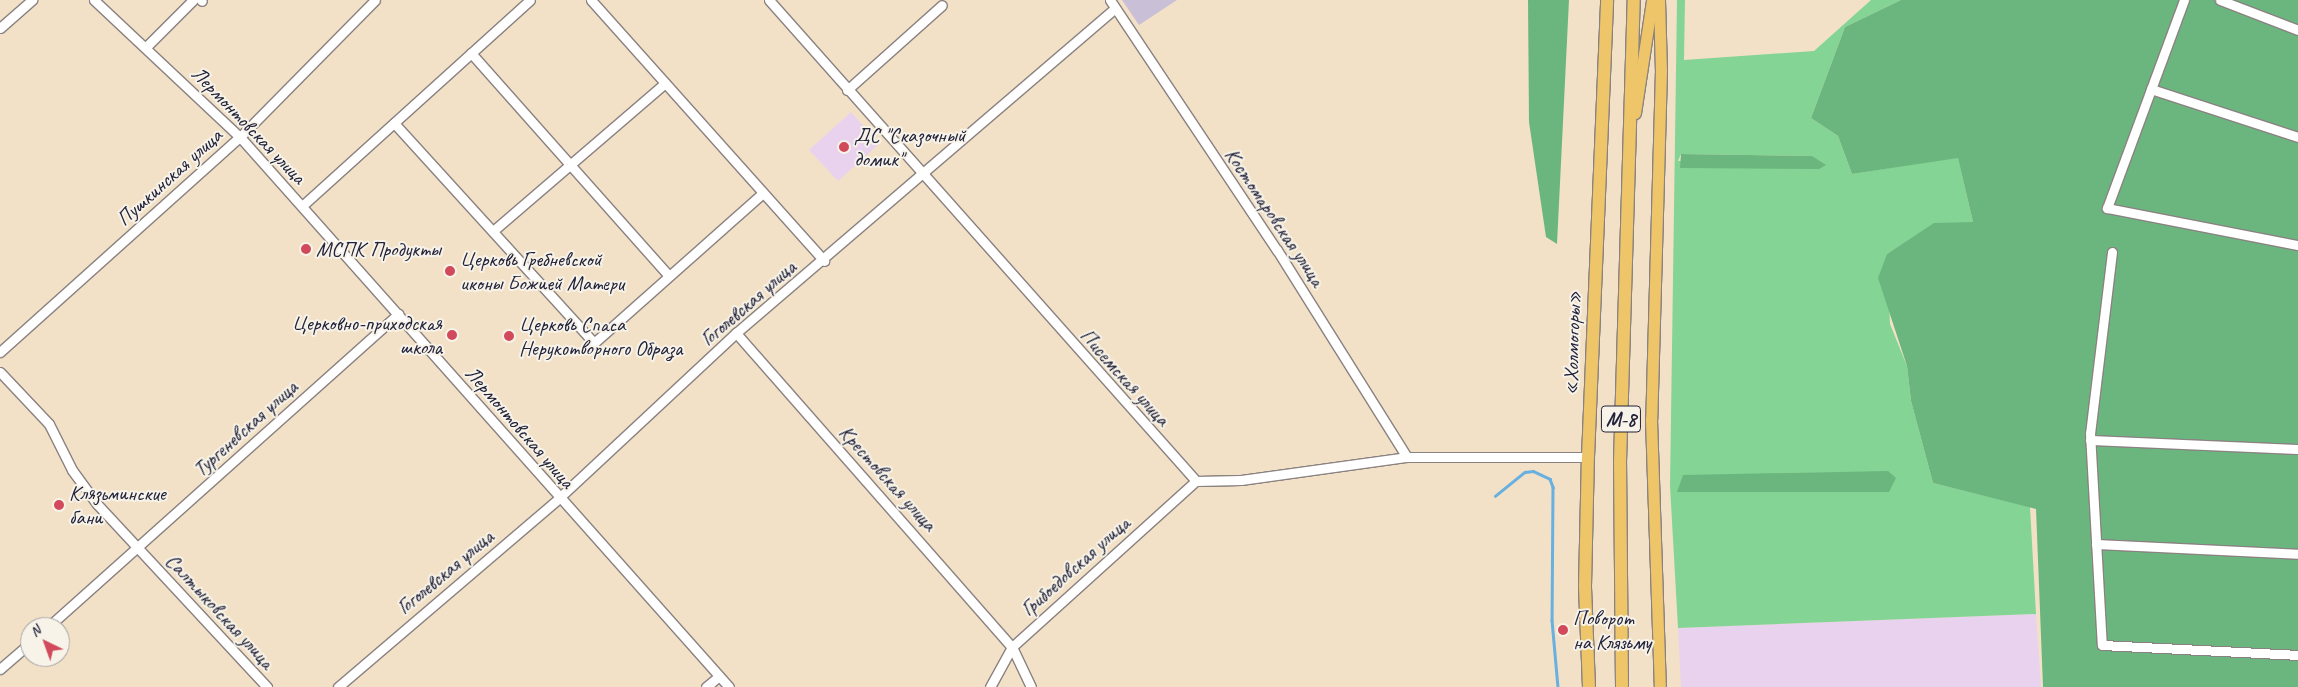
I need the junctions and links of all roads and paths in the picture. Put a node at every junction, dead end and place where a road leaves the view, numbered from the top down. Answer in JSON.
{"nodes":[{"id":1,"x":32,"y":0,"type":"edge"},
{"id":2,"x":94,"y":0,"type":"edge"},
{"id":3,"x":199,"y":0,"type":"edge"},
{"id":4,"x":375,"y":0,"type":"edge"},
{"id":5,"x":530,"y":0,"type":"edge"},
{"id":6,"x":591,"y":0,"type":"edge"},
{"id":7,"x":769,"y":0,"type":"edge"},
{"id":8,"x":1110,"y":0,"type":"edge"},
{"id":9,"x":1607,"y":0,"type":"edge"},
{"id":10,"x":1634,"y":0,"type":"edge"},
{"id":11,"x":1652,"y":0,"type":"edge"},
{"id":12,"x":1659,"y":0,"type":"edge"},
{"id":13,"x":2184,"y":0,"type":"edge"},
{"id":14,"x":2220,"y":0,"type":"edge"},
{"id":15,"x":942,"y":5,"type":"dead end"},
{"id":16,"x":1115,"y":8,"type":"junction"},
{"id":17,"x":0,"y":28,"type":"edge"},
{"id":18,"x":2298,"y":30,"type":"edge"},
{"id":19,"x":147,"y":46,"type":"junction"},
{"id":20,"x":471,"y":53,"type":"junction"},
{"id":21,"x":665,"y":83,"type":"junction"},
{"id":22,"x":2151,"y":89,"type":"junction"},
{"id":23,"x":847,"y":90,"type":"junction"},
{"id":24,"x":394,"y":123,"type":"junction"},
{"id":25,"x":2298,"y":137,"type":"edge"},
{"id":26,"x":240,"y":138,"type":"junction"},
{"id":27,"x":1629,"y":152,"type":"junction"},
{"id":28,"x":570,"y":165,"type":"junction"},
{"id":29,"x":922,"y":177,"type":"junction"},
{"id":30,"x":763,"y":193,"type":"junction"},
{"id":31,"x":302,"y":206,"type":"junction"},
{"id":32,"x":493,"y":231,"type":"junction"},
{"id":33,"x":2298,"y":245,"type":"edge"},
{"id":34,"x":2112,"y":252,"type":"dead end"},
{"id":35,"x":824,"y":260,"type":"junction"},
{"id":36,"x":668,"y":276,"type":"junction"},
{"id":37,"x":398,"y":314,"type":"junction"},
{"id":38,"x":736,"y":333,"type":"junction"},
{"id":39,"x":0,"y":352,"type":"edge"},
{"id":40,"x":0,"y":372,"type":"edge"},
{"id":41,"x":2090,"y":440,"type":"junction"},
{"id":42,"x":2298,"y":449,"type":"edge"},
{"id":43,"x":1407,"y":457,"type":"junction"},
{"id":44,"x":1588,"y":457,"type":"junction"},
{"id":45,"x":1196,"y":481,"type":"junction"},
{"id":46,"x":559,"y":498,"type":"junction"},
{"id":47,"x":2096,"y":544,"type":"junction"},
{"id":48,"x":138,"y":548,"type":"junction"},
{"id":49,"x":2298,"y":554,"type":"edge"},
{"id":50,"x":59,"y":617,"type":"edge"},
{"id":51,"x":1012,"y":646,"type":"junction"},
{"id":52,"x":20,"y":652,"type":"edge"},
{"id":53,"x":2298,"y":655,"type":"edge"},
{"id":54,"x":0,"y":669,"type":"edge"},
{"id":55,"x":718,"y":676,"type":"junction"},
{"id":56,"x":266,"y":687,"type":"edge"},
{"id":57,"x":338,"y":687,"type":"edge"},
{"id":58,"x":706,"y":687,"type":"edge"},
{"id":59,"x":729,"y":687,"type":"edge"},
{"id":60,"x":990,"y":687,"type":"edge"},
{"id":61,"x":1031,"y":687,"type":"edge"},
{"id":62,"x":1590,"y":687,"type":"edge"},
{"id":63,"x":1622,"y":687,"type":"edge"},
{"id":64,"x":1660,"y":687,"type":"edge"}],
"edges":[{"from":1,"to":17,"type":"street"},
{"from":2,"to":19,"type":"street","name":"Лермонтовская улица"},
{"from":3,"to":19,"type":"street"},
{"from":4,"to":26,"type":"street","name":"Пушкинская улица"},
{"from":5,"to":20,"type":"street"},
{"from":6,"to":21,"type":"street"},
{"from":7,"to":23,"type":"street","name":"Писемская улица"},
{"from":8,"to":16,"type":"street","name":"Костомаровская улица"},
{"from":9,"to":44,"type":"highway","name":"«Холмогоры»","number":"М-8"},
{"from":10,"to":27,"type":"highway","number":"М-8"},
{"from":11,"to":27,"type":"main road"},
{"from":12,"to":64,"type":"main road"},
{"from":13,"to":22,"type":"street"},
{"from":14,"to":18,"type":"street"},
{"from":15,"to":23,"type":"street"},
{"from":16,"to":29,"type":"street","name":"Гоголевская улица"},
{"from":16,"to":43,"type":"street","name":"Костомаровская улица"},
{"from":19,"to":26,"type":"street","name":"Лермонтовская улица"},
{"from":20,"to":24,"type":"street"},
{"from":20,"to":28,"type":"street"},
{"from":21,"to":28,"type":"street"},
{"from":21,"to":30,"type":"street"},
{"from":22,"to":25,"type":"street"},
{"from":22,"to":33,"type":"street"},
{"from":23,"to":29,"type":"street","name":"Писемская улица"},
{"from":24,"to":31,"type":"street"},
{"from":24,"to":32,"type":"street"},
{"from":26,"to":31,"type":"street","name":"Лермонтовская улица"},
{"from":26,"to":39,"type":"street","name":"Пушкинская улица"},
{"from":27,"to":63,"type":"highway","number":"М-8"},
{"from":28,"to":32,"type":"street"},
{"from":28,"to":36,"type":"street"},
{"from":29,"to":35,"type":"street","name":"Гоголевская улица"},
{"from":29,"to":45,"type":"street","name":"Писемская улица"},
{"from":30,"to":35,"type":"street"},
{"from":30,"to":36,"type":"street"},
{"from":31,"to":37,"type":"street","name":"Лермонтовская улица"},
{"from":32,"to":36,"type":"street"},
{"from":34,"to":41,"type":"street"},
{"from":35,"to":38,"type":"street","name":"Гоголевская улица"},
{"from":37,"to":46,"type":"street","name":"Лермонтовская улица"},
{"from":37,"to":48,"type":"street","name":"Тургеневская улица"},
{"from":38,"to":46,"type":"street","name":"Гоголевская улица"},
{"from":38,"to":51,"type":"street","name":"Крестовская улица"},
{"from":40,"to":48,"type":"street","name":"Салтыковская улица"},
{"from":41,"to":42,"type":"street"},
{"from":41,"to":47,"type":"street"},
{"from":43,"to":44,"type":"street"},
{"from":43,"to":45,"type":"street"},
{"from":44,"to":62,"type":"highway","name":"«Холмогоры»","number":"М-8"},
{"from":45,"to":51,"type":"street","name":"Грибоедовская улица"},
{"from":46,"to":55,"type":"street","name":"Лермонтовская улица"},
{"from":46,"to":57,"type":"street","name":"Гоголевская улица"},
{"from":47,"to":49,"type":"street"},
{"from":47,"to":53,"type":"street"},
{"from":48,"to":50,"type":"street","name":"Тургеневская улица"},
{"from":48,"to":56,"type":"street","name":"Салтыковская улица"},
{"from":51,"to":60,"type":"street","name":"Грибоедовская улица"},
{"from":51,"to":61,"type":"street","name":"Крестовская улица"},
{"from":52,"to":54,"type":"street"},
{"from":55,"to":58,"type":"street"},
{"from":55,"to":59,"type":"street","name":"Лермонтовская улица"}]}
